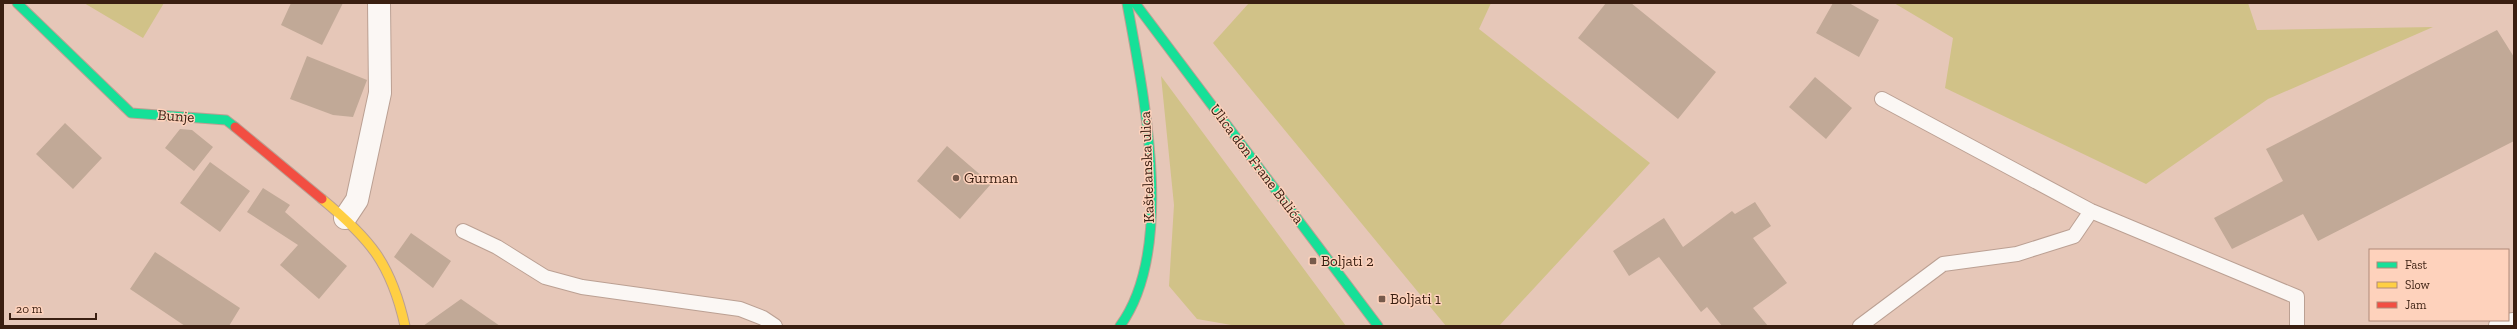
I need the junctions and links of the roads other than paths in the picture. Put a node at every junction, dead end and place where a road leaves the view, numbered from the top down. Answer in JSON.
{"nodes":[{"id":1,"x":17,"y":3,"type":"edge"},
{"id":2,"x":379,"y":3,"type":"edge"},
{"id":3,"x":1127,"y":3,"type":"edge"},
{"id":4,"x":1135,"y":3,"type":"edge"},
{"id":5,"x":1882,"y":99,"type":"dead end"},
{"id":6,"x":2091,"y":211,"type":"junction"},
{"id":7,"x":345,"y":218,"type":"junction"},
{"id":8,"x":463,"y":231,"type":"dead end"},
{"id":9,"x":740,"y":309,"type":"junction"},
{"id":10,"x":2514,"y":324,"type":"edge"},
{"id":11,"x":405,"y":326,"type":"edge"},
{"id":12,"x":761,"y":326,"type":"edge"},
{"id":13,"x":775,"y":326,"type":"edge"},
{"id":14,"x":1120,"y":326,"type":"edge"},
{"id":15,"x":1378,"y":326,"type":"edge"},
{"id":16,"x":1860,"y":326,"type":"edge"},
{"id":17,"x":2296,"y":326,"type":"edge"},
{"id":18,"x":2500,"y":326,"type":"edge"}],
"edges":[{"from":1,"to":7,"type":"street","name":"Bunje"},
{"from":2,"to":7,"type":"street"},
{"from":3,"to":14,"type":"street","name":"Kaštelanska ulica"},
{"from":4,"to":15,"type":"street","name":"Ulica don Frane Bulića"},
{"from":5,"to":6,"type":"lane"},
{"from":6,"to":16,"type":"lane"},
{"from":6,"to":17,"type":"lane"},
{"from":7,"to":11,"type":"street","name":"Bunje"},
{"from":8,"to":9,"type":"lane"},
{"from":9,"to":12,"type":"lane"},
{"from":9,"to":13,"type":"lane"},
{"from":10,"to":18,"type":"street"}]}
